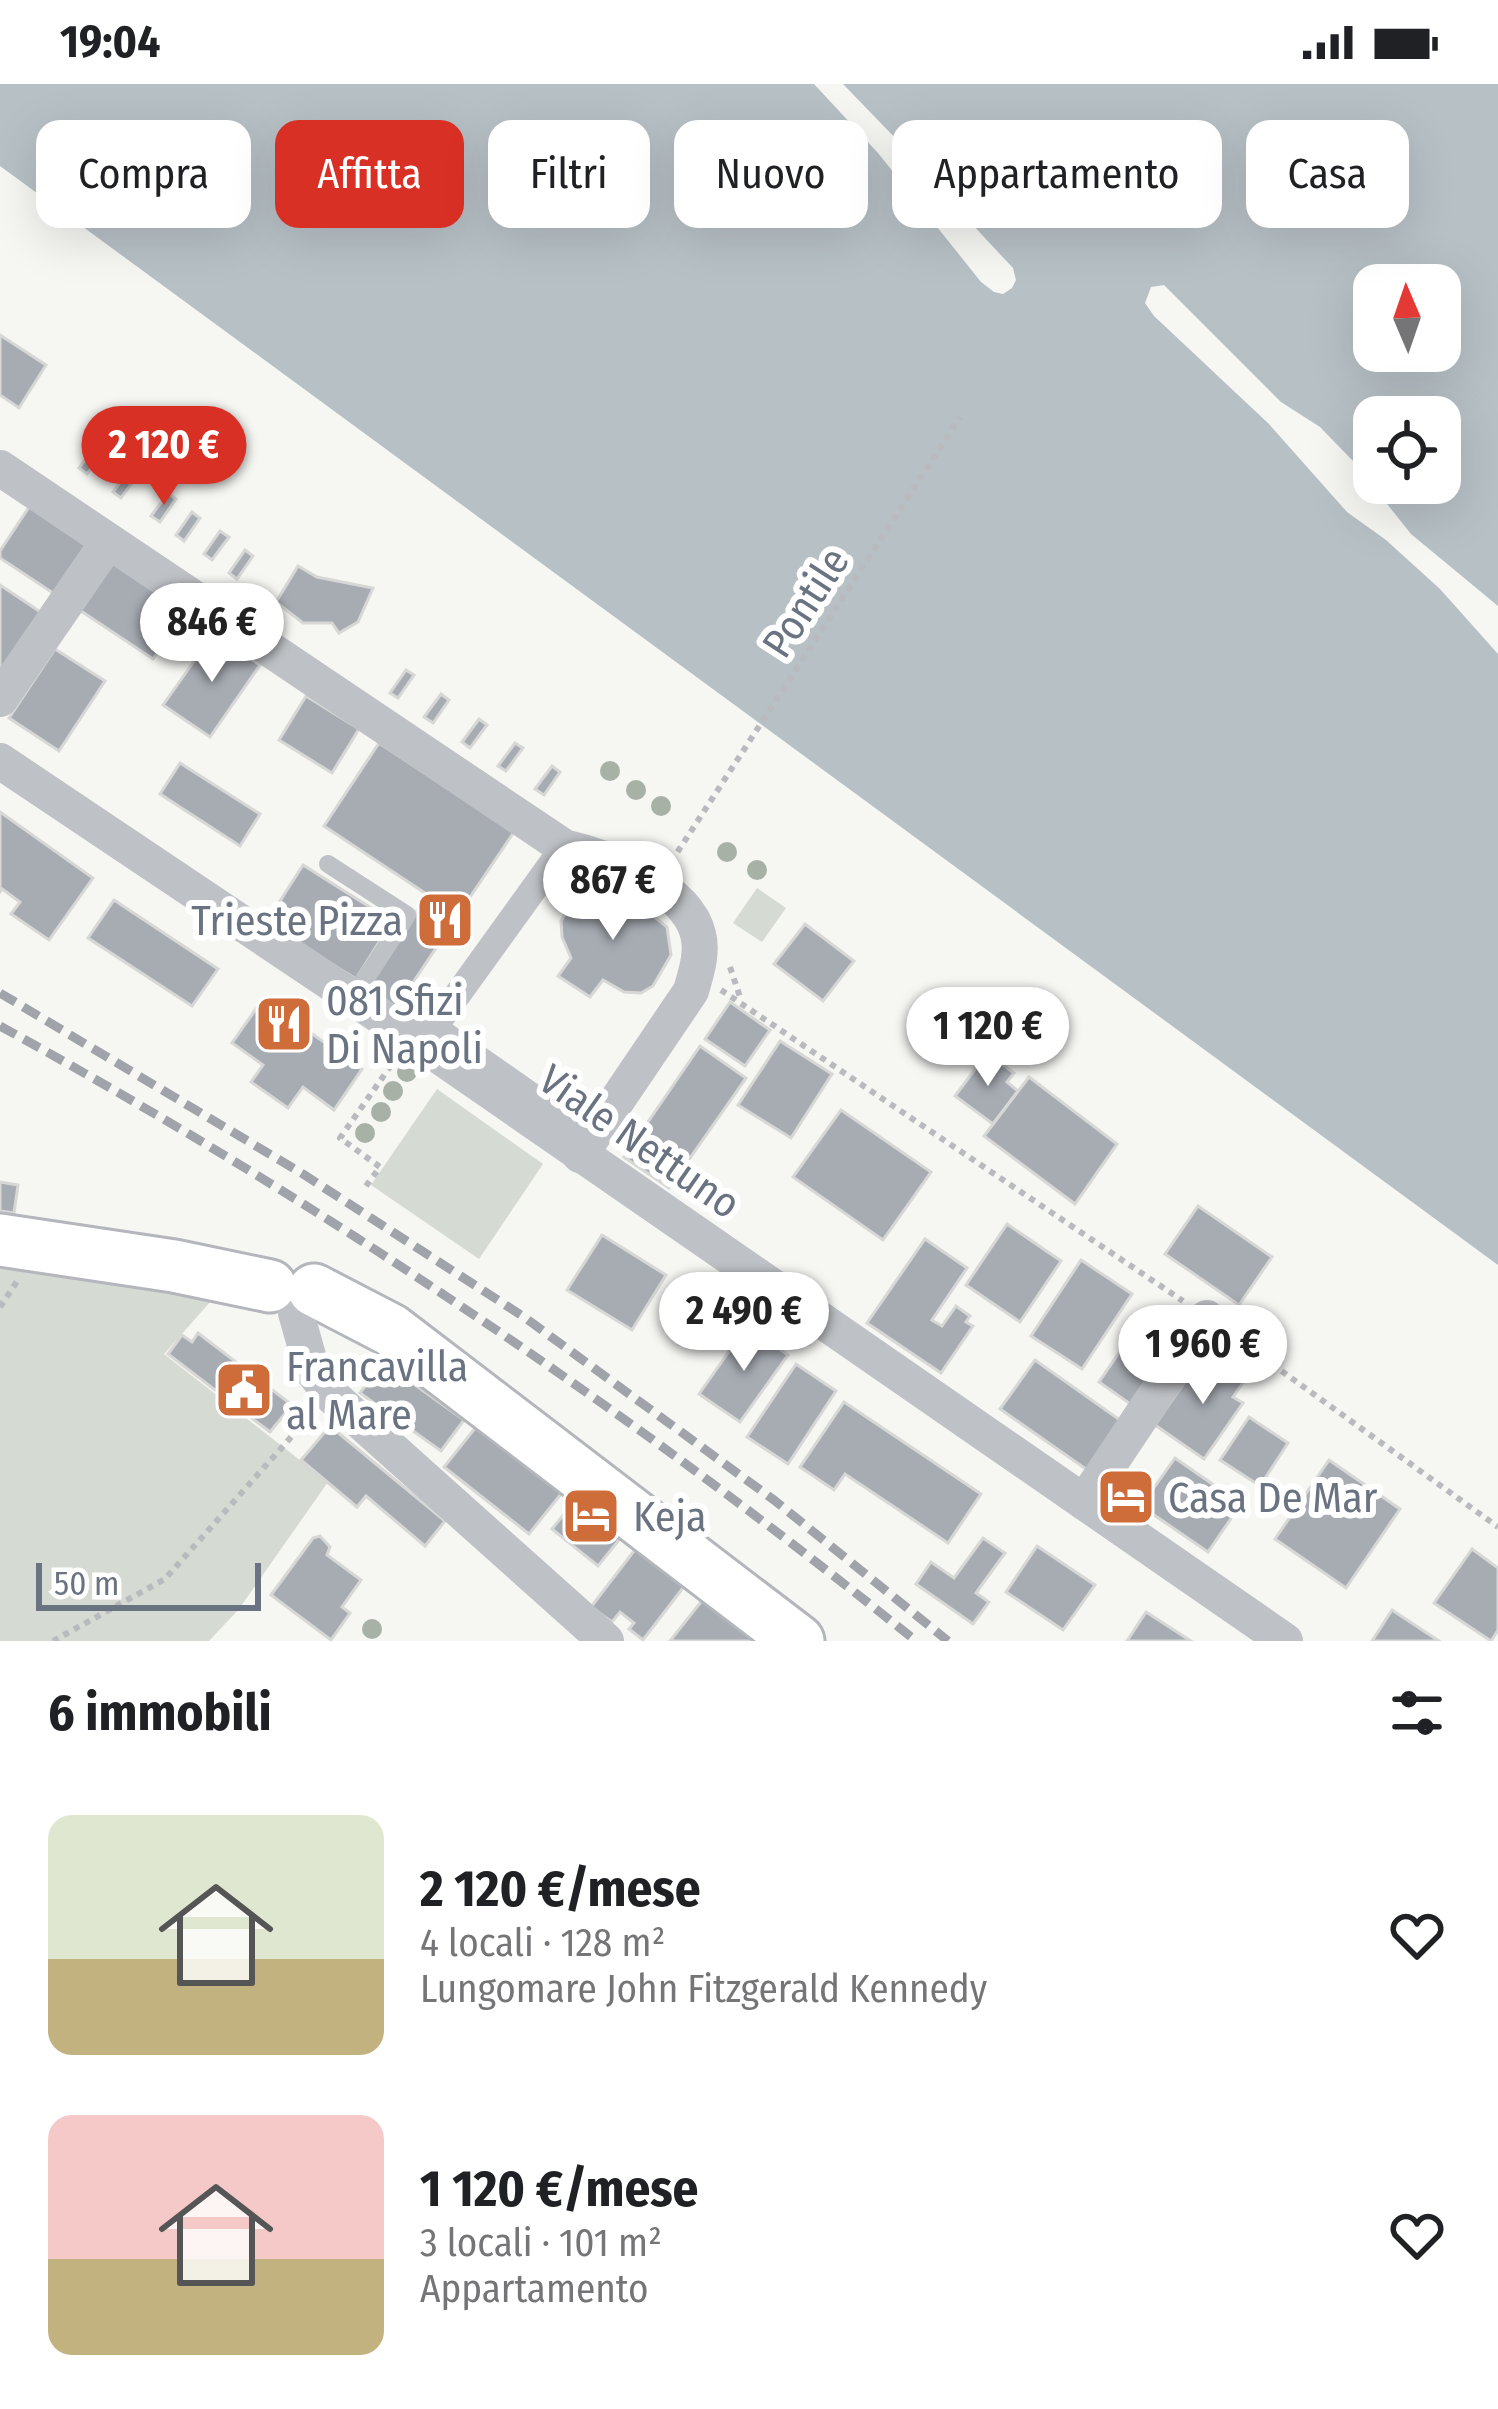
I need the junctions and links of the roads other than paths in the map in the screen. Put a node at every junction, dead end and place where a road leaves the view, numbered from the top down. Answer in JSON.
{"nodes":[{"id":1,"x":0,"y":468,"type":"edge"},
{"id":2,"x":108,"y":542,"type":"junction"},
{"id":3,"x":0,"y":699,"type":"edge"},
{"id":4,"x":0,"y":761,"type":"edge"},
{"id":5,"x":550,"y":838,"type":"junction"},
{"id":6,"x":328,"y":864,"type":"dead end"},
{"id":7,"x":353,"y":998,"type":"junction"},
{"id":8,"x":423,"y":1036,"type":"junction"},
{"id":9,"x":585,"y":1147,"type":"junction"},
{"id":10,"x":10,"y":1258,"type":"edge"},
{"id":11,"x":294,"y":1296,"type":"junction"},
{"id":12,"x":1208,"y":1318,"type":"road end"},
{"id":13,"x":1084,"y":1502,"type":"junction"},
{"id":14,"x":606,"y":1641,"type":"edge"},
{"id":15,"x":798,"y":1641,"type":"edge"},
{"id":16,"x":1285,"y":1641,"type":"edge"}],
"edges":[{"from":1,"to":2,"type":"street"},
{"from":2,"to":3,"type":"street"},
{"from":2,"to":5,"type":"street"},
{"from":4,"to":7,"type":"street","name":"Viale Nettuno"},
{"from":5,"to":8,"type":"street"},
{"from":5,"to":9,"type":"street"},
{"from":6,"to":7,"type":"lane"},
{"from":7,"to":8,"type":"street","name":"Viale Nettuno"},
{"from":8,"to":9,"type":"street","name":"Viale Nettuno"},
{"from":9,"to":13,"type":"street","name":"Viale Nettuno"},
{"from":10,"to":11,"type":"main road"},
{"from":11,"to":14,"type":"street"},
{"from":11,"to":15,"type":"main road"},
{"from":12,"to":13,"type":"street"},
{"from":13,"to":16,"type":"street","name":"Viale Nettuno"}]}
